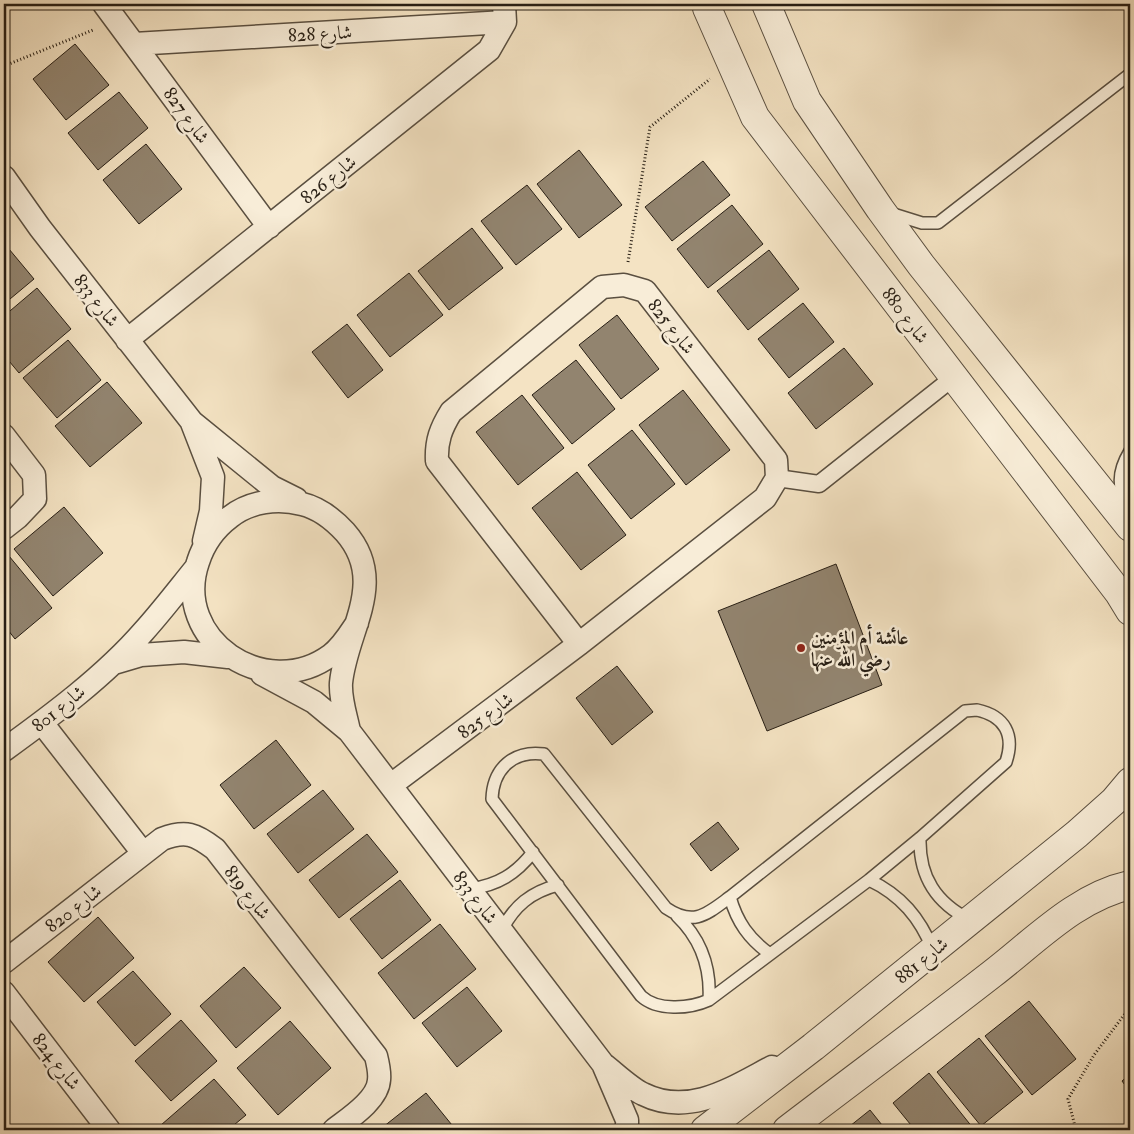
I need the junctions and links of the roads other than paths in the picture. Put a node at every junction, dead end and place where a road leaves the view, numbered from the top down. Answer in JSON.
{"nodes":[{"id":1,"x":707,"y":4,"type":"edge"},
{"id":2,"x":766,"y":4,"type":"edge"},
{"id":3,"x":111,"y":12,"type":"edge"},
{"id":4,"x":504,"y":13,"type":"edge"},
{"id":5,"x":134,"y":44,"type":"junction"},
{"id":6,"x":1130,"y":74,"type":"edge"},
{"id":7,"x":4,"y":177,"type":"edge"},
{"id":8,"x":880,"y":209,"type":"junction"},
{"id":9,"x":269,"y":227,"type":"junction"},
{"id":10,"x":127,"y":340,"type":"junction"},
{"id":11,"x":954,"y":377,"type":"junction"},
{"id":12,"x":192,"y":422,"type":"junction"},
{"id":13,"x":4,"y":436,"type":"edge"},
{"id":14,"x":1130,"y":451,"type":"edge"},
{"id":15,"x":777,"y":478,"type":"junction"},
{"id":16,"x":307,"y":505,"type":"junction"},
{"id":17,"x":1130,"y":519,"type":"edge"},
{"id":18,"x":1130,"y":527,"type":"edge"},
{"id":19,"x":4,"y":528,"type":"edge"},
{"id":20,"x":198,"y":560,"type":"junction"},
{"id":21,"x":1130,"y":611,"type":"edge"},
{"id":22,"x":357,"y":624,"type":"junction"},
{"id":23,"x":579,"y":644,"type":"junction"},
{"id":24,"x":228,"y":657,"type":"junction"},
{"id":25,"x":111,"y":664,"type":"junction"},
{"id":26,"x":253,"y":669,"type":"junction"},
{"id":27,"x":42,"y":723,"type":"junction"},
{"id":28,"x":349,"y":731,"type":"junction"},
{"id":29,"x":4,"y":750,"type":"edge"},
{"id":30,"x":1130,"y":782,"type":"edge"},
{"id":31,"x":391,"y":785,"type":"junction"},
{"id":32,"x":920,"y":838,"type":"junction"},
{"id":33,"x":532,"y":852,"type":"junction"},
{"id":34,"x":142,"y":854,"type":"junction"},
{"id":35,"x":869,"y":880,"type":"junction"},
{"id":36,"x":1130,"y":884,"type":"edge"},
{"id":37,"x":558,"y":886,"type":"junction"},
{"id":38,"x":470,"y":889,"type":"junction"},
{"id":39,"x":730,"y":897,"type":"junction"},
{"id":40,"x":676,"y":915,"type":"junction"},
{"id":41,"x":970,"y":920,"type":"junction"},
{"id":42,"x":502,"y":930,"type":"junction"},
{"id":43,"x":933,"y":950,"type":"junction"},
{"id":44,"x":770,"y":954,"type":"junction"},
{"id":45,"x":4,"y":962,"type":"edge"},
{"id":46,"x":4,"y":993,"type":"edge"},
{"id":47,"x":708,"y":1000,"type":"junction"},
{"id":48,"x":813,"y":1046,"type":"junction"},
{"id":49,"x":603,"y":1064,"type":"junction"},
{"id":50,"x":109,"y":1130,"type":"edge"},
{"id":51,"x":334,"y":1130,"type":"edge"},
{"id":52,"x":627,"y":1130,"type":"edge"},
{"id":53,"x":704,"y":1130,"type":"edge"},
{"id":54,"x":787,"y":1130,"type":"edge"}],
"edges":[{"from":1,"to":11,"type":"street","name":"شارع 880"},
{"from":2,"to":8,"type":"street"},
{"from":3,"to":5,"type":"street","name":"شارع 827"},
{"from":4,"to":5,"type":"street","name":"شارع 828"},
{"from":4,"to":9,"type":"street","name":"شارع 826"},
{"from":5,"to":9,"type":"street","name":"شارع 827"},
{"from":6,"to":8,"type":"lane"},
{"from":7,"to":10,"type":"street","name":"شارع 833"},
{"from":8,"to":18,"type":"street"},
{"from":9,"to":10,"type":"street","name":"شارع 826"},
{"from":10,"to":12,"type":"street","name":"شارع 833"},
{"from":11,"to":15,"type":"street"},
{"from":11,"to":21,"type":"street","name":"شارع 880"},
{"from":12,"to":16,"type":"street","name":"شارع 833"},
{"from":12,"to":20,"type":"street","name":"شارع 833"},
{"from":13,"to":19,"type":"street"},
{"from":14,"to":17,"type":"lane"},
{"from":15,"to":23,"type":"street","name":"شارع 825"},
{"from":15,"to":23,"type":"street","name":"شارع 825"},
{"from":16,"to":20,"type":"street"},
{"from":16,"to":22,"type":"street"},
{"from":20,"to":24,"type":"street"},
{"from":20,"to":25,"type":"street","name":"شارع 801"},
{"from":22,"to":26,"type":"street"},
{"from":22,"to":28,"type":"street","name":"شارع 833"},
{"from":23,"to":31,"type":"street","name":"شارع 825"},
{"from":24,"to":25,"type":"street","name":"شارع 801"},
{"from":24,"to":26,"type":"street"},
{"from":25,"to":27,"type":"street","name":"شارع 801"},
{"from":26,"to":28,"type":"street","name":"شارع 833"},
{"from":27,"to":29,"type":"street","name":"شارع 801"},
{"from":27,"to":34,"type":"street"},
{"from":28,"to":31,"type":"street","name":"شارع 833"},
{"from":30,"to":41,"type":"street","name":"شارع 881"},
{"from":31,"to":38,"type":"street","name":"شارع 833"},
{"from":32,"to":35,"type":"lane"},
{"from":32,"to":39,"type":"lane"},
{"from":32,"to":41,"type":"lane"},
{"from":33,"to":37,"type":"lane"},
{"from":33,"to":38,"type":"lane"},
{"from":33,"to":40,"type":"lane"},
{"from":34,"to":45,"type":"street","name":"شارع 820"},
{"from":34,"to":51,"type":"street","name":"شارع 819"},
{"from":35,"to":43,"type":"lane"},
{"from":35,"to":44,"type":"lane"},
{"from":36,"to":54,"type":"street"},
{"from":37,"to":42,"type":"lane"},
{"from":37,"to":47,"type":"lane"},
{"from":38,"to":42,"type":"street","name":"شارع 833"},
{"from":39,"to":40,"type":"lane"},
{"from":39,"to":44,"type":"lane"},
{"from":40,"to":47,"type":"lane"},
{"from":41,"to":43,"type":"street","name":"شارع 881"},
{"from":42,"to":49,"type":"street","name":"شارع 833"},
{"from":43,"to":48,"type":"street","name":"شارع 881"},
{"from":44,"to":47,"type":"lane"},
{"from":46,"to":50,"type":"street","name":"شارع 824"},
{"from":48,"to":49,"type":"street","name":"شارع 833"},
{"from":48,"to":53,"type":"street","name":"شارع 881"},
{"from":49,"to":52,"type":"street","name":"شارع 833"}]}
